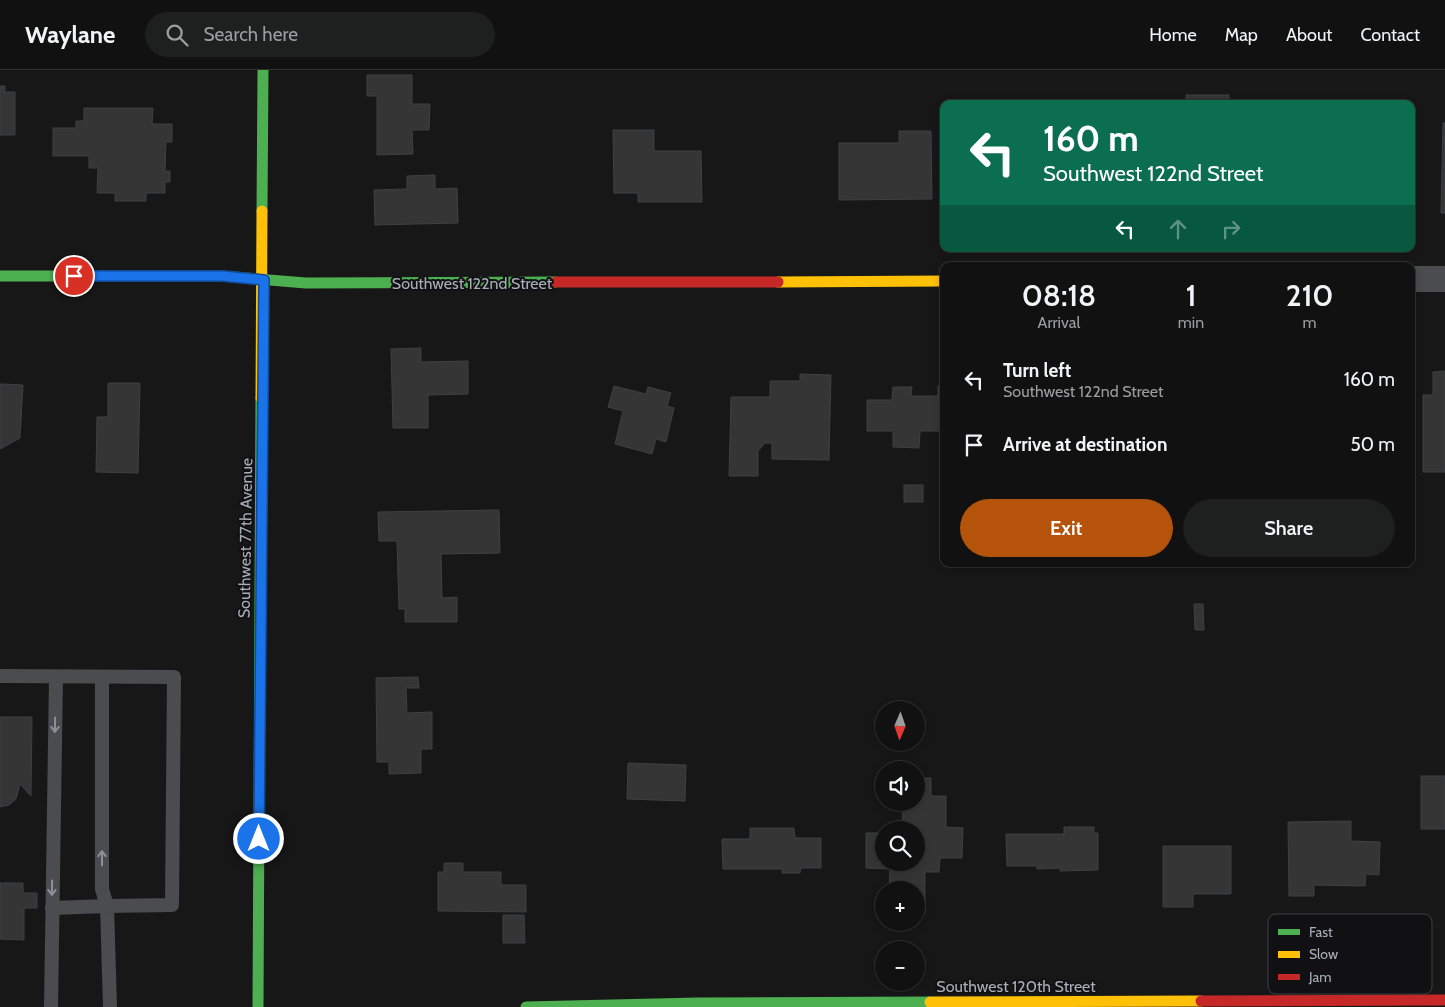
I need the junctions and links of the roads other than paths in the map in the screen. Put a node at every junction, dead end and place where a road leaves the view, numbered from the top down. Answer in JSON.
{"nodes":[{"id":1,"x":263,"y":70,"type":"edge"},
{"id":2,"x":0,"y":276,"type":"edge"},
{"id":3,"x":1445,"y":279,"type":"edge"},
{"id":4,"x":264,"y":280,"type":"junction"},
{"id":5,"x":1415,"y":280,"type":"edge"},
{"id":6,"x":940,"y":281,"type":"edge"},
{"id":7,"x":0,"y":676,"type":"edge"},
{"id":8,"x":56,"y":676,"type":"junction"},
{"id":9,"x":102,"y":677,"type":"junction"},
{"id":10,"x":107,"y":906,"type":"junction"},
{"id":11,"x":52,"y":908,"type":"junction"},
{"id":12,"x":1445,"y":1000,"type":"edge"},
{"id":13,"x":51,"y":1007,"type":"edge"},
{"id":14,"x":110,"y":1007,"type":"edge"},
{"id":15,"x":258,"y":1007,"type":"edge"},
{"id":16,"x":526,"y":1007,"type":"edge"}],
"edges":[{"from":1,"to":4,"type":"street","name":"Southwest 77th Avenue"},
{"from":2,"to":4,"type":"street","name":"Southwest 122nd Street"},
{"from":3,"to":5,"type":"street"},
{"from":4,"to":6,"type":"street","name":"Southwest 122nd Street"},
{"from":4,"to":15,"type":"street","name":"Southwest 77th Avenue"},
{"from":7,"to":8,"type":"lane"},
{"from":8,"to":9,"type":"lane"},
{"from":8,"to":11,"type":"lane","one_way":true},
{"from":10,"to":9,"type":"lane","one_way":true},
{"from":9,"to":10,"type":"lane"},
{"from":10,"to":11,"type":"lane"},
{"from":10,"to":14,"type":"lane"},
{"from":11,"to":13,"type":"lane"},
{"from":12,"to":16,"type":"street","name":"Southwest 120th Street"}]}
